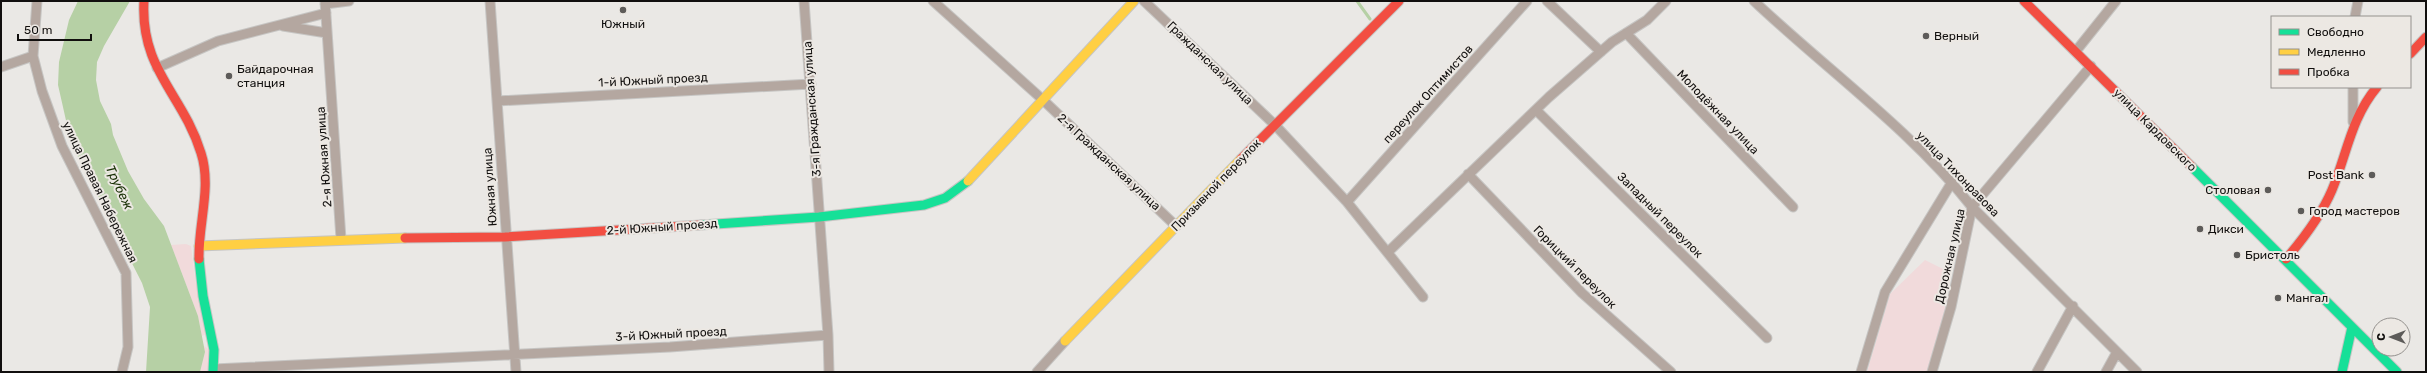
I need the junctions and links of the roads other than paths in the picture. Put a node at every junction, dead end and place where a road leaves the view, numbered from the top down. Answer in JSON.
{"nodes":[{"id":1,"x":37,"y":1,"type":"edge"},
{"id":2,"x":144,"y":1,"type":"edge"},
{"id":3,"x":349,"y":1,"type":"edge"},
{"id":4,"x":490,"y":1,"type":"edge"},
{"id":5,"x":804,"y":1,"type":"edge"},
{"id":6,"x":933,"y":1,"type":"edge"},
{"id":7,"x":1134,"y":1,"type":"edge"},
{"id":8,"x":1144,"y":1,"type":"edge"},
{"id":9,"x":1399,"y":1,"type":"edge"},
{"id":10,"x":1527,"y":1,"type":"edge"},
{"id":11,"x":1548,"y":1,"type":"edge"},
{"id":12,"x":1666,"y":1,"type":"edge"},
{"id":13,"x":1754,"y":1,"type":"edge"},
{"id":14,"x":2116,"y":1,"type":"edge"},
{"id":15,"x":2358,"y":1,"type":"edge"},
{"id":16,"x":325,"y":2,"type":"edge"},
{"id":17,"x":2027,"y":2,"type":"edge"},
{"id":18,"x":326,"y":13,"type":"junction"},
{"id":19,"x":2355,"y":16,"type":"edge"},
{"id":20,"x":280,"y":25,"type":"junction"},
{"id":21,"x":327,"y":33,"type":"junction"},
{"id":22,"x":1626,"y":33,"type":"junction"},
{"id":23,"x":2426,"y":37,"type":"edge"},
{"id":24,"x":2076,"y":51,"type":"junction"},
{"id":25,"x":1601,"y":52,"type":"junction"},
{"id":26,"x":2411,"y":53,"type":"edge"},
{"id":27,"x":33,"y":56,"type":"junction"},
{"id":28,"x":2091,"y":66,"type":"junction"},
{"id":29,"x":1,"y":67,"type":"edge"},
{"id":30,"x":157,"y":68,"type":"junction"},
{"id":31,"x":811,"y":84,"type":"junction"},
{"id":32,"x":2353,"y":88,"type":"edge"},
{"id":33,"x":2376,"y":88,"type":"edge"},
{"id":34,"x":1042,"y":99,"type":"junction"},
{"id":35,"x":497,"y":101,"type":"junction"},
{"id":36,"x":1536,"y":110,"type":"junction"},
{"id":37,"x":2353,"y":122,"type":"junction"},
{"id":38,"x":1275,"y":125,"type":"junction"},
{"id":39,"x":1468,"y":174,"type":"junction"},
{"id":40,"x":1952,"y":182,"type":"junction"},
{"id":41,"x":1347,"y":202,"type":"junction"},
{"id":42,"x":1793,"y":207,"type":"dead end"},
{"id":43,"x":1972,"y":208,"type":"junction"},
{"id":44,"x":819,"y":217,"type":"junction"},
{"id":45,"x":1176,"y":226,"type":"junction"},
{"id":46,"x":505,"y":237,"type":"junction"},
{"id":47,"x":341,"y":239,"type":"junction"},
{"id":48,"x":199,"y":246,"type":"junction"},
{"id":49,"x":1388,"y":252,"type":"junction"},
{"id":50,"x":2286,"y":259,"type":"junction"},
{"id":51,"x":1423,"y":297,"type":"dead end"},
{"id":52,"x":2073,"y":306,"type":"junction"},
{"id":53,"x":2352,"y":327,"type":"junction"},
{"id":54,"x":828,"y":335,"type":"junction"},
{"id":55,"x":1768,"y":338,"type":"dead end"},
{"id":56,"x":2117,"y":352,"type":"junction"},
{"id":57,"x":515,"y":353,"type":"junction"},
{"id":58,"x":214,"y":371,"type":"edge"},
{"id":59,"x":122,"y":372,"type":"edge"},
{"id":60,"x":516,"y":372,"type":"edge"},
{"id":61,"x":829,"y":372,"type":"edge"},
{"id":62,"x":1037,"y":372,"type":"edge"},
{"id":63,"x":1671,"y":372,"type":"edge"},
{"id":64,"x":1861,"y":372,"type":"edge"},
{"id":65,"x":1932,"y":372,"type":"edge"},
{"id":66,"x":2038,"y":372,"type":"edge"},
{"id":67,"x":2106,"y":372,"type":"edge"},
{"id":68,"x":2137,"y":372,"type":"edge"},
{"id":69,"x":2342,"y":372,"type":"edge"},
{"id":70,"x":2397,"y":372,"type":"edge"}],
"edges":[{"from":1,"to":27,"type":"street","name":"улица Правая Набережная"},
{"from":2,"to":30,"type":"street"},
{"from":3,"to":16,"type":"street"},
{"from":4,"to":35,"type":"street","name":"Южная улица"},
{"from":5,"to":31,"type":"street","name":"3-я Гражданская улица"},
{"from":6,"to":34,"type":"street","name":"2-я Гражданская улица"},
{"from":7,"to":34,"type":"street"},
{"from":8,"to":38,"type":"street","name":"Гражданская улица"},
{"from":9,"to":38,"type":"street","name":"Призывной переулок"},
{"from":10,"to":41,"type":"street","name":"переулок Оптимистов"},
{"from":11,"to":25,"type":"street"},
{"from":12,"to":22,"type":"street"},
{"from":13,"to":40,"type":"street","name":"улица Тихонравова"},
{"from":14,"to":24,"type":"street"},
{"from":15,"to":19,"type":"street"},
{"from":16,"to":18,"type":"street","name":"2-я Южная улица"},
{"from":17,"to":24,"type":"street","name":"улица Кардовского"},
{"from":18,"to":20,"type":"street"},
{"from":18,"to":21,"type":"street","name":"2-я Южная улица"},
{"from":20,"to":21,"type":"street"},
{"from":20,"to":30,"type":"street"},
{"from":21,"to":47,"type":"street","name":"2-я Южная улица"},
{"from":22,"to":25,"type":"street"},
{"from":22,"to":42,"type":"street","name":"Молодёжная улица"},
{"from":23,"to":26,"type":"street"},
{"from":24,"to":28,"type":"street","name":"улица Кардовского"},
{"from":25,"to":36,"type":"street"},
{"from":27,"to":29,"type":"street"},
{"from":27,"to":59,"type":"street","name":"улица Правая Набережная"},
{"from":28,"to":43,"type":"street","name":"Дорожная улица"},
{"from":28,"to":50,"type":"street","name":"улица Кардовского"},
{"from":30,"to":48,"type":"street"},
{"from":31,"to":35,"type":"street","name":"1-й Южный проезд"},
{"from":31,"to":44,"type":"street","name":"3-я Гражданская улица"},
{"from":32,"to":37,"type":"street"},
{"from":33,"to":37,"type":"street"},
{"from":34,"to":44,"type":"street"},
{"from":34,"to":45,"type":"street","name":"2-я Гражданская улица"},
{"from":35,"to":46,"type":"street","name":"Южная улица"},
{"from":36,"to":39,"type":"street"},
{"from":36,"to":55,"type":"street","name":"Западный переулок"},
{"from":37,"to":50,"type":"street"},
{"from":38,"to":41,"type":"street","name":"Гражданская улица"},
{"from":38,"to":45,"type":"street","name":"Призывной переулок"},
{"from":39,"to":49,"type":"street"},
{"from":39,"to":63,"type":"street","name":"Горицкий переулок"},
{"from":40,"to":43,"type":"street","name":"улица Тихонравова"},
{"from":40,"to":64,"type":"street"},
{"from":41,"to":49,"type":"street","name":"Гражданская улица"},
{"from":43,"to":52,"type":"street","name":"улица Тихонравова"},
{"from":43,"to":65,"type":"street","name":"Дорожная улица"},
{"from":44,"to":46,"type":"street","name":"2-й Южный проезд"},
{"from":44,"to":54,"type":"street","name":"3-я Гражданская улица"},
{"from":45,"to":62,"type":"street","name":"Призывной переулок"},
{"from":46,"to":47,"type":"street","name":"2-й Южный проезд"},
{"from":46,"to":57,"type":"street","name":"Южная улица"},
{"from":47,"to":48,"type":"street","name":"2-й Южный проезд"},
{"from":48,"to":58,"type":"street"},
{"from":49,"to":51,"type":"street","name":"Гражданская улица"},
{"from":50,"to":53,"type":"street","name":"улица Кардовского"},
{"from":52,"to":56,"type":"street","name":"улица Тихонравова"},
{"from":52,"to":66,"type":"street"},
{"from":53,"to":69,"type":"street"},
{"from":53,"to":70,"type":"street","name":"улица Кардовского"},
{"from":54,"to":57,"type":"street","name":"3-й Южный проезд"},
{"from":54,"to":61,"type":"street","name":"3-я Гражданская улица"},
{"from":56,"to":67,"type":"street"},
{"from":56,"to":68,"type":"street","name":"улица Тихонравова"},
{"from":57,"to":58,"type":"street","name":"3-й Южный проезд"},
{"from":57,"to":60,"type":"street","name":"Южная улица"}]}
